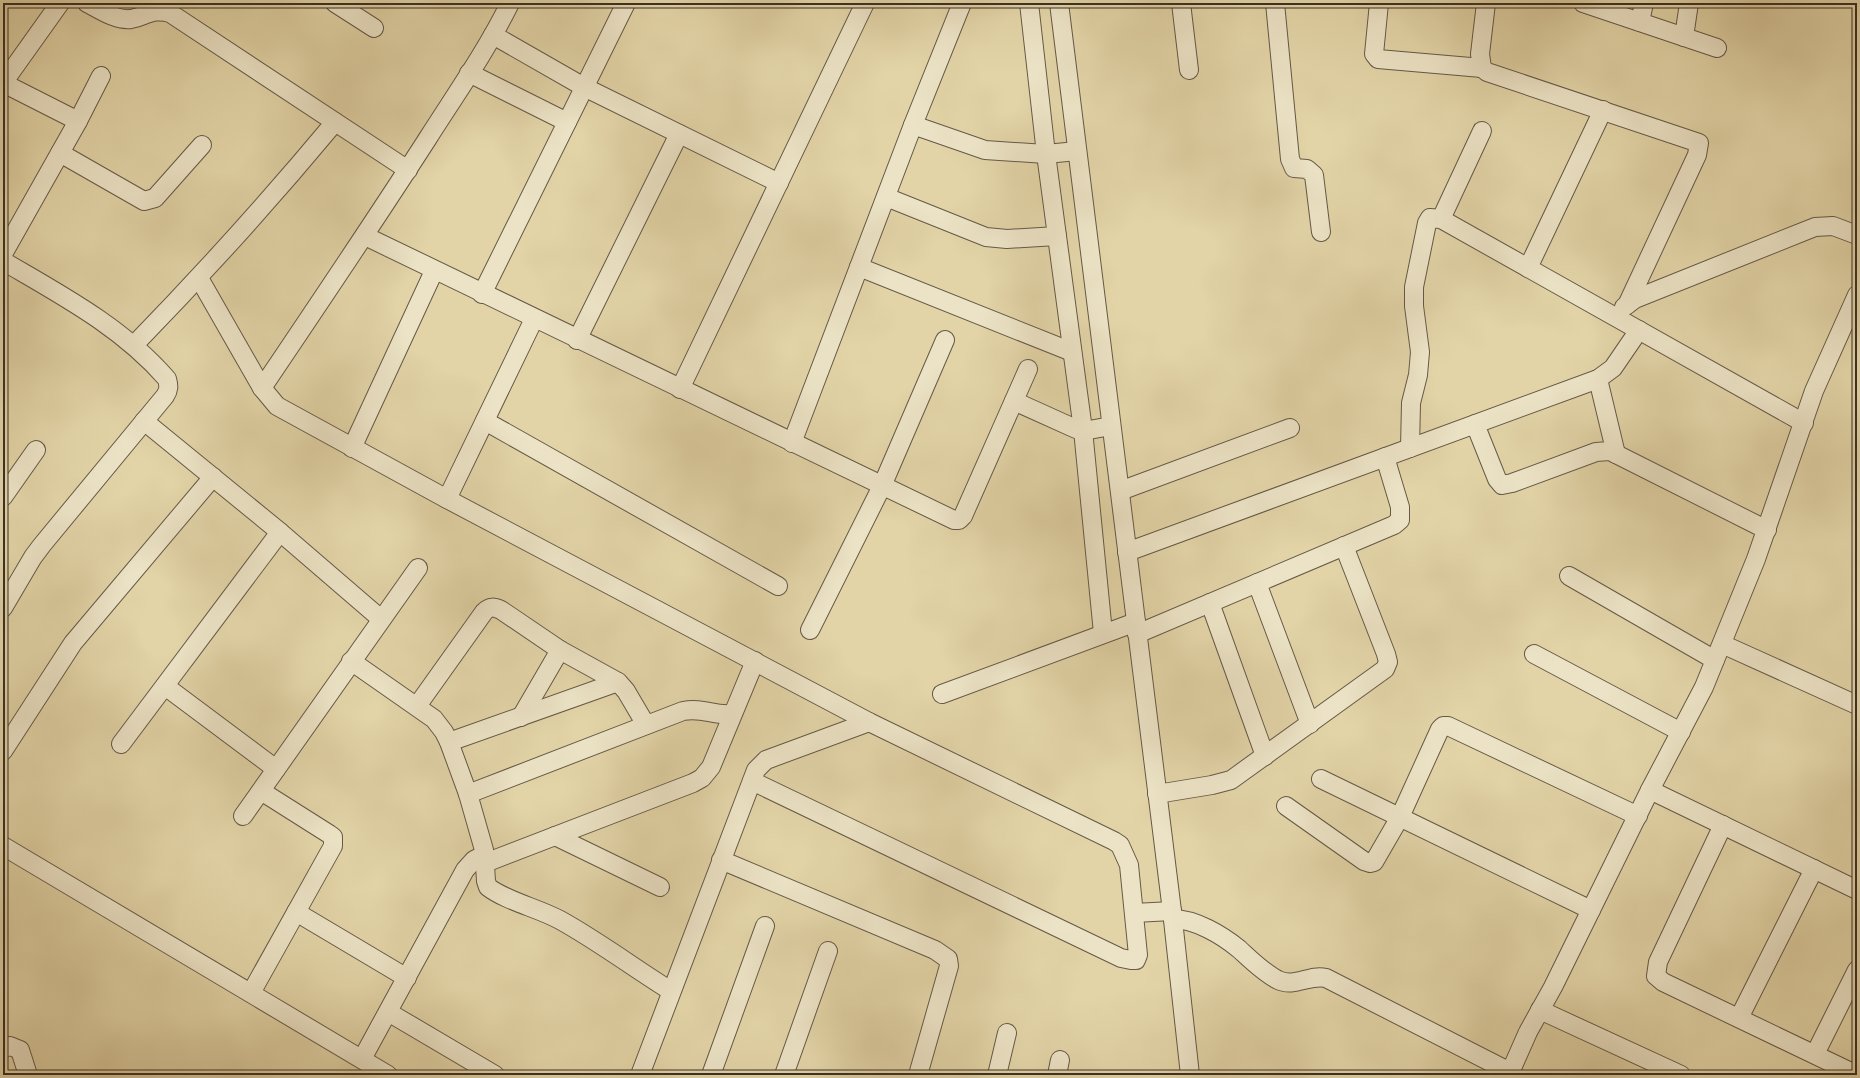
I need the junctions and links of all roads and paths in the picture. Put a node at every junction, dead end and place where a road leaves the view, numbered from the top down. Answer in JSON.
{"nodes":[{"id":1,"x":60,"y":3,"type":"edge"},
{"id":2,"x":87,"y":3,"type":"edge"},
{"id":3,"x":335,"y":3,"type":"edge"},
{"id":4,"x":510,"y":3,"type":"edge"},
{"id":5,"x":626,"y":3,"type":"edge"},
{"id":6,"x":865,"y":3,"type":"edge"},
{"id":7,"x":962,"y":3,"type":"edge"},
{"id":8,"x":1029,"y":3,"type":"edge"},
{"id":9,"x":1059,"y":3,"type":"edge"},
{"id":10,"x":1181,"y":3,"type":"edge"},
{"id":11,"x":1275,"y":3,"type":"edge"},
{"id":12,"x":1379,"y":3,"type":"edge"},
{"id":13,"x":1486,"y":3,"type":"edge"},
{"id":14,"x":1585,"y":3,"type":"edge"},
{"id":15,"x":1644,"y":3,"type":"edge"},
{"id":16,"x":1689,"y":3,"type":"edge"},
{"id":17,"x":1640,"y":22,"type":"junction"},
{"id":18,"x":374,"y":28,"type":"dead end"},
{"id":19,"x":493,"y":34,"type":"junction"},
{"id":20,"x":1684,"y":37,"type":"junction"},
{"id":21,"x":1717,"y":48,"type":"dead end"},
{"id":22,"x":1482,"y":68,"type":"junction"},
{"id":23,"x":1189,"y":70,"type":"dead end"},
{"id":24,"x":469,"y":73,"type":"junction"},
{"id":25,"x":101,"y":76,"type":"dead end"},
{"id":26,"x":3,"y":83,"type":"edge"},
{"id":27,"x":584,"y":87,"type":"junction"},
{"id":28,"x":1604,"y":110,"type":"junction"},
{"id":29,"x":78,"y":121,"type":"junction"},
{"id":30,"x":335,"y":122,"type":"junction"},
{"id":31,"x":567,"y":122,"type":"junction"},
{"id":32,"x":913,"y":125,"type":"junction"},
{"id":33,"x":1482,"y":131,"type":"dead end"},
{"id":34,"x":679,"y":134,"type":"junction"},
{"id":35,"x":202,"y":145,"type":"dead end"},
{"id":36,"x":1062,"y":152,"type":"junction"},
{"id":37,"x":60,"y":153,"type":"junction"},
{"id":38,"x":408,"y":170,"type":"junction"},
{"id":39,"x":779,"y":183,"type":"junction"},
{"id":40,"x":886,"y":197,"type":"junction"},
{"id":41,"x":1441,"y":219,"type":"junction"},
{"id":42,"x":1321,"y":232,"type":"dead end"},
{"id":43,"x":1857,"y":235,"type":"edge"},
{"id":44,"x":365,"y":236,"type":"junction"},
{"id":45,"x":1057,"y":236,"type":"junction"},
{"id":46,"x":3,"y":254,"type":"edge"},
{"id":47,"x":3,"y":261,"type":"edge"},
{"id":48,"x":859,"y":266,"type":"junction"},
{"id":49,"x":1528,"y":268,"type":"junction"},
{"id":50,"x":434,"y":271,"type":"junction"},
{"id":51,"x":199,"y":278,"type":"junction"},
{"id":52,"x":482,"y":294,"type":"junction"},
{"id":53,"x":1857,"y":294,"type":"edge"},
{"id":54,"x":1622,"y":312,"type":"junction"},
{"id":55,"x":1852,"y":317,"type":"edge"},
{"id":56,"x":534,"y":319,"type":"junction"},
{"id":57,"x":1639,"y":330,"type":"junction"},
{"id":58,"x":577,"y":340,"type":"junction"},
{"id":59,"x":945,"y":340,"type":"dead end"},
{"id":60,"x":134,"y":345,"type":"junction"},
{"id":61,"x":1072,"y":352,"type":"junction"},
{"id":62,"x":1028,"y":369,"type":"dead end"},
{"id":63,"x":1598,"y":379,"type":"junction"},
{"id":64,"x":262,"y":388,"type":"junction"},
{"id":65,"x":680,"y":389,"type":"junction"},
{"id":66,"x":1014,"y":401,"type":"junction"},
{"id":67,"x":144,"y":421,"type":"junction"},
{"id":68,"x":485,"y":421,"type":"junction"},
{"id":69,"x":1804,"y":423,"type":"junction"},
{"id":70,"x":1475,"y":424,"type":"junction"},
{"id":71,"x":1290,"y":428,"type":"dead end"},
{"id":72,"x":1097,"y":429,"type":"junction"},
{"id":73,"x":792,"y":443,"type":"junction"},
{"id":74,"x":352,"y":448,"type":"junction"},
{"id":75,"x":1410,"y":448,"type":"junction"},
{"id":76,"x":36,"y":450,"type":"dead end"},
{"id":77,"x":1616,"y":454,"type":"junction"},
{"id":78,"x":1385,"y":457,"type":"junction"},
{"id":79,"x":212,"y":477,"type":"junction"},
{"id":80,"x":882,"y":486,"type":"junction"},
{"id":81,"x":1120,"y":491,"type":"junction"},
{"id":82,"x":3,"y":497,"type":"edge"},
{"id":83,"x":447,"y":499,"type":"junction"},
{"id":84,"x":1767,"y":530,"type":"junction"},
{"id":85,"x":280,"y":532,"type":"junction"},
{"id":86,"x":1344,"y":546,"type":"junction"},
{"id":87,"x":1127,"y":552,"type":"junction"},
{"id":88,"x":418,"y":568,"type":"dead end"},
{"id":89,"x":1569,"y":576,"type":"dead end"},
{"id":90,"x":1257,"y":583,"type":"junction"},
{"id":91,"x":778,"y":586,"type":"dead end"},
{"id":92,"x":1210,"y":603,"type":"junction"},
{"id":93,"x":3,"y":608,"type":"edge"},
{"id":94,"x":381,"y":619,"type":"junction"},
{"id":95,"x":1124,"y":628,"type":"junction"},
{"id":96,"x":810,"y":630,"type":"dead end"},
{"id":97,"x":560,"y":650,"type":"junction"},
{"id":98,"x":1719,"y":652,"type":"junction"},
{"id":99,"x":1534,"y":654,"type":"dead end"},
{"id":100,"x":351,"y":661,"type":"junction"},
{"id":101,"x":755,"y":661,"type":"junction"},
{"id":102,"x":618,"y":682,"type":"junction"},
{"id":103,"x":165,"y":686,"type":"junction"},
{"id":104,"x":942,"y":694,"type":"dead end"},
{"id":105,"x":1857,"y":705,"type":"edge"},
{"id":106,"x":417,"y":706,"type":"junction"},
{"id":107,"x":732,"y":714,"type":"junction"},
{"id":108,"x":521,"y":716,"type":"junction"},
{"id":109,"x":869,"y":722,"type":"junction"},
{"id":110,"x":1310,"y":724,"type":"junction"},
{"id":111,"x":646,"y":726,"type":"junction"},
{"id":112,"x":1681,"y":732,"type":"junction"},
{"id":113,"x":449,"y":742,"type":"junction"},
{"id":114,"x":121,"y":744,"type":"dead end"},
{"id":115,"x":3,"y":751,"type":"edge"},
{"id":116,"x":1265,"y":756,"type":"junction"},
{"id":117,"x":276,"y":769,"type":"junction"},
{"id":118,"x":1321,"y":779,"type":"dead end"},
{"id":119,"x":752,"y":780,"type":"junction"},
{"id":120,"x":1650,"y":790,"type":"junction"},
{"id":121,"x":261,"y":791,"type":"junction"},
{"id":122,"x":468,"y":794,"type":"junction"},
{"id":123,"x":1157,"y":794,"type":"junction"},
{"id":124,"x":1286,"y":806,"type":"dead end"},
{"id":125,"x":243,"y":816,"type":"dead end"},
{"id":126,"x":1638,"y":816,"type":"junction"},
{"id":127,"x":1400,"y":817,"type":"junction"},
{"id":128,"x":1723,"y":825,"type":"junction"},
{"id":129,"x":555,"y":836,"type":"junction"},
{"id":130,"x":3,"y":846,"type":"edge"},
{"id":131,"x":485,"y":859,"type":"junction"},
{"id":132,"x":721,"y":860,"type":"junction"},
{"id":133,"x":1814,"y":869,"type":"junction"},
{"id":134,"x":660,"y":887,"type":"dead end"},
{"id":135,"x":1857,"y":890,"type":"edge"},
{"id":136,"x":1591,"y":910,"type":"junction"},
{"id":137,"x":296,"y":912,"type":"junction"},
{"id":138,"x":1157,"y":914,"type":"junction"},
{"id":139,"x":765,"y":926,"type":"dead end"},
{"id":140,"x":828,"y":952,"type":"dead end"},
{"id":141,"x":1857,"y":970,"type":"edge"},
{"id":142,"x":407,"y":978,"type":"junction"},
{"id":143,"x":671,"y":991,"type":"junction"},
{"id":144,"x":250,"y":993,"type":"junction"},
{"id":145,"x":1540,"y":1010,"type":"junction"},
{"id":146,"x":388,"y":1012,"type":"junction"},
{"id":147,"x":1739,"y":1018,"type":"junction"},
{"id":148,"x":1007,"y":1033,"type":"dead end"},
{"id":149,"x":3,"y":1048,"type":"edge"},
{"id":150,"x":1815,"y":1054,"type":"junction"},
{"id":151,"x":362,"y":1059,"type":"junction"},
{"id":152,"x":1510,"y":1073,"type":"edge"},
{"id":153,"x":28,"y":1075,"type":"edge"},
{"id":154,"x":388,"y":1075,"type":"edge"},
{"id":155,"x":495,"y":1075,"type":"edge"},
{"id":156,"x":640,"y":1075,"type":"edge"},
{"id":157,"x":711,"y":1075,"type":"edge"},
{"id":158,"x":784,"y":1075,"type":"edge"},
{"id":159,"x":918,"y":1075,"type":"edge"},
{"id":160,"x":997,"y":1075,"type":"edge"},
{"id":161,"x":1190,"y":1075,"type":"edge"},
{"id":162,"x":1681,"y":1075,"type":"edge"},
{"id":163,"x":1857,"y":1075,"type":"edge"}],
"edges":[{"from":1,"to":26,"type":"street"},
{"from":2,"to":30,"type":"street"},
{"from":3,"to":18,"type":"street"},
{"from":4,"to":19,"type":"street"},
{"from":5,"to":27,"type":"street"},
{"from":6,"to":39,"type":"street"},
{"from":7,"to":32,"type":"street"},
{"from":8,"to":36,"type":"street"},
{"from":9,"to":36,"type":"street"},
{"from":10,"to":23,"type":"street"},
{"from":11,"to":42,"type":"street"},
{"from":12,"to":22,"type":"street"},
{"from":13,"to":22,"type":"street"},
{"from":14,"to":17,"type":"street"},
{"from":15,"to":17,"type":"street"},
{"from":16,"to":20,"type":"street"},
{"from":17,"to":20,"type":"street"},
{"from":19,"to":24,"type":"street"},
{"from":19,"to":27,"type":"street"},
{"from":20,"to":21,"type":"street"},
{"from":22,"to":28,"type":"street"},
{"from":24,"to":31,"type":"street"},
{"from":24,"to":38,"type":"street"},
{"from":25,"to":29,"type":"street"},
{"from":26,"to":29,"type":"street"},
{"from":27,"to":31,"type":"street"},
{"from":27,"to":34,"type":"street"},
{"from":28,"to":49,"type":"street"},
{"from":28,"to":54,"type":"street"},
{"from":29,"to":37,"type":"street"},
{"from":30,"to":38,"type":"street"},
{"from":30,"to":51,"type":"street"},
{"from":31,"to":52,"type":"street"},
{"from":32,"to":36,"type":"street"},
{"from":32,"to":40,"type":"street"},
{"from":33,"to":41,"type":"street"},
{"from":34,"to":39,"type":"street"},
{"from":34,"to":58,"type":"street"},
{"from":35,"to":37,"type":"street"},
{"from":36,"to":45,"type":"street"},
{"from":36,"to":72,"type":"street"},
{"from":37,"to":46,"type":"street"},
{"from":38,"to":44,"type":"street"},
{"from":39,"to":65,"type":"street"},
{"from":40,"to":45,"type":"street"},
{"from":40,"to":48,"type":"street"},
{"from":41,"to":49,"type":"street"},
{"from":41,"to":75,"type":"street"},
{"from":43,"to":54,"type":"street"},
{"from":44,"to":50,"type":"street"},
{"from":44,"to":64,"type":"street"},
{"from":45,"to":61,"type":"street"},
{"from":47,"to":60,"type":"street"},
{"from":48,"to":61,"type":"street"},
{"from":48,"to":73,"type":"street"},
{"from":49,"to":54,"type":"street"},
{"from":50,"to":52,"type":"street"},
{"from":50,"to":74,"type":"street"},
{"from":51,"to":60,"type":"street"},
{"from":51,"to":64,"type":"street"},
{"from":52,"to":56,"type":"street"},
{"from":53,"to":55,"type":"street"},
{"from":54,"to":57,"type":"street"},
{"from":55,"to":69,"type":"street"},
{"from":56,"to":58,"type":"street"},
{"from":56,"to":68,"type":"street"},
{"from":57,"to":63,"type":"street"},
{"from":57,"to":69,"type":"street"},
{"from":58,"to":65,"type":"street"},
{"from":59,"to":80,"type":"street"},
{"from":60,"to":67,"type":"street"},
{"from":61,"to":72,"type":"street"},
{"from":62,"to":66,"type":"street"},
{"from":63,"to":70,"type":"street"},
{"from":63,"to":77,"type":"street"},
{"from":64,"to":74,"type":"street"},
{"from":65,"to":73,"type":"street"},
{"from":66,"to":72,"type":"street"},
{"from":66,"to":80,"type":"street"},
{"from":67,"to":79,"type":"street"},
{"from":67,"to":93,"type":"street"},
{"from":68,"to":83,"type":"street"},
{"from":68,"to":91,"type":"street"},
{"from":69,"to":84,"type":"street"},
{"from":70,"to":75,"type":"street"},
{"from":70,"to":77,"type":"street"},
{"from":71,"to":81,"type":"street"},
{"from":72,"to":81,"type":"street"},
{"from":72,"to":95,"type":"street"},
{"from":73,"to":80,"type":"street"},
{"from":74,"to":83,"type":"street"},
{"from":75,"to":78,"type":"street"},
{"from":76,"to":82,"type":"street"},
{"from":77,"to":84,"type":"street"},
{"from":78,"to":86,"type":"street"},
{"from":78,"to":87,"type":"street"},
{"from":79,"to":85,"type":"street"},
{"from":79,"to":115,"type":"street"},
{"from":80,"to":96,"type":"street"},
{"from":81,"to":87,"type":"street"},
{"from":83,"to":101,"type":"street"},
{"from":84,"to":98,"type":"street"},
{"from":85,"to":94,"type":"street"},
{"from":85,"to":103,"type":"street"},
{"from":86,"to":90,"type":"street"},
{"from":86,"to":110,"type":"street"},
{"from":87,"to":95,"type":"street"},
{"from":88,"to":94,"type":"street"},
{"from":89,"to":98,"type":"street"},
{"from":90,"to":92,"type":"street"},
{"from":90,"to":110,"type":"street"},
{"from":92,"to":95,"type":"street"},
{"from":92,"to":116,"type":"street"},
{"from":94,"to":100,"type":"street"},
{"from":95,"to":104,"type":"street"},
{"from":95,"to":123,"type":"street"},
{"from":97,"to":102,"type":"street"},
{"from":97,"to":106,"type":"street"},
{"from":97,"to":108,"type":"street"},
{"from":98,"to":105,"type":"street"},
{"from":98,"to":112,"type":"street"},
{"from":99,"to":112,"type":"street"},
{"from":100,"to":106,"type":"street"},
{"from":100,"to":117,"type":"street"},
{"from":101,"to":107,"type":"street"},
{"from":101,"to":109,"type":"street"},
{"from":102,"to":108,"type":"street"},
{"from":102,"to":111,"type":"street"},
{"from":103,"to":114,"type":"street"},
{"from":103,"to":117,"type":"street"},
{"from":106,"to":113,"type":"street"},
{"from":107,"to":111,"type":"street"},
{"from":107,"to":129,"type":"street"},
{"from":108,"to":113,"type":"street"},
{"from":109,"to":119,"type":"street"},
{"from":109,"to":138,"type":"street"},
{"from":110,"to":116,"type":"street"},
{"from":111,"to":122,"type":"street"},
{"from":112,"to":120,"type":"street"},
{"from":113,"to":122,"type":"street"},
{"from":116,"to":123,"type":"street"},
{"from":117,"to":121,"type":"street"},
{"from":118,"to":127,"type":"street"},
{"from":119,"to":132,"type":"street"},
{"from":119,"to":138,"type":"street"},
{"from":120,"to":126,"type":"street"},
{"from":120,"to":128,"type":"street"},
{"from":121,"to":125,"type":"street"},
{"from":121,"to":137,"type":"street"},
{"from":122,"to":131,"type":"street"},
{"from":123,"to":138,"type":"street"},
{"from":124,"to":127,"type":"street"},
{"from":126,"to":127,"type":"street"},
{"from":126,"to":136,"type":"street"},
{"from":127,"to":136,"type":"street"},
{"from":128,"to":133,"type":"street"},
{"from":128,"to":147,"type":"street"},
{"from":129,"to":131,"type":"street"},
{"from":129,"to":134,"type":"street"},
{"from":130,"to":144,"type":"street"},
{"from":131,"to":142,"type":"street"},
{"from":131,"to":143,"type":"street"},
{"from":132,"to":143,"type":"street"},
{"from":132,"to":159,"type":"street"},
{"from":133,"to":135,"type":"street"},
{"from":133,"to":147,"type":"street"},
{"from":136,"to":145,"type":"street"},
{"from":137,"to":142,"type":"street"},
{"from":137,"to":144,"type":"street"},
{"from":138,"to":152,"type":"street"},
{"from":138,"to":161,"type":"street"},
{"from":139,"to":157,"type":"street"},
{"from":140,"to":158,"type":"street"},
{"from":141,"to":150,"type":"street"},
{"from":142,"to":146,"type":"street"},
{"from":143,"to":156,"type":"street"},
{"from":144,"to":151,"type":"street"},
{"from":145,"to":152,"type":"street"},
{"from":145,"to":162,"type":"street"},
{"from":146,"to":151,"type":"street"},
{"from":146,"to":155,"type":"street"},
{"from":147,"to":150,"type":"street"},
{"from":148,"to":160,"type":"street"},
{"from":149,"to":153,"type":"street"},
{"from":150,"to":163,"type":"street"},
{"from":151,"to":154,"type":"street"}]}
